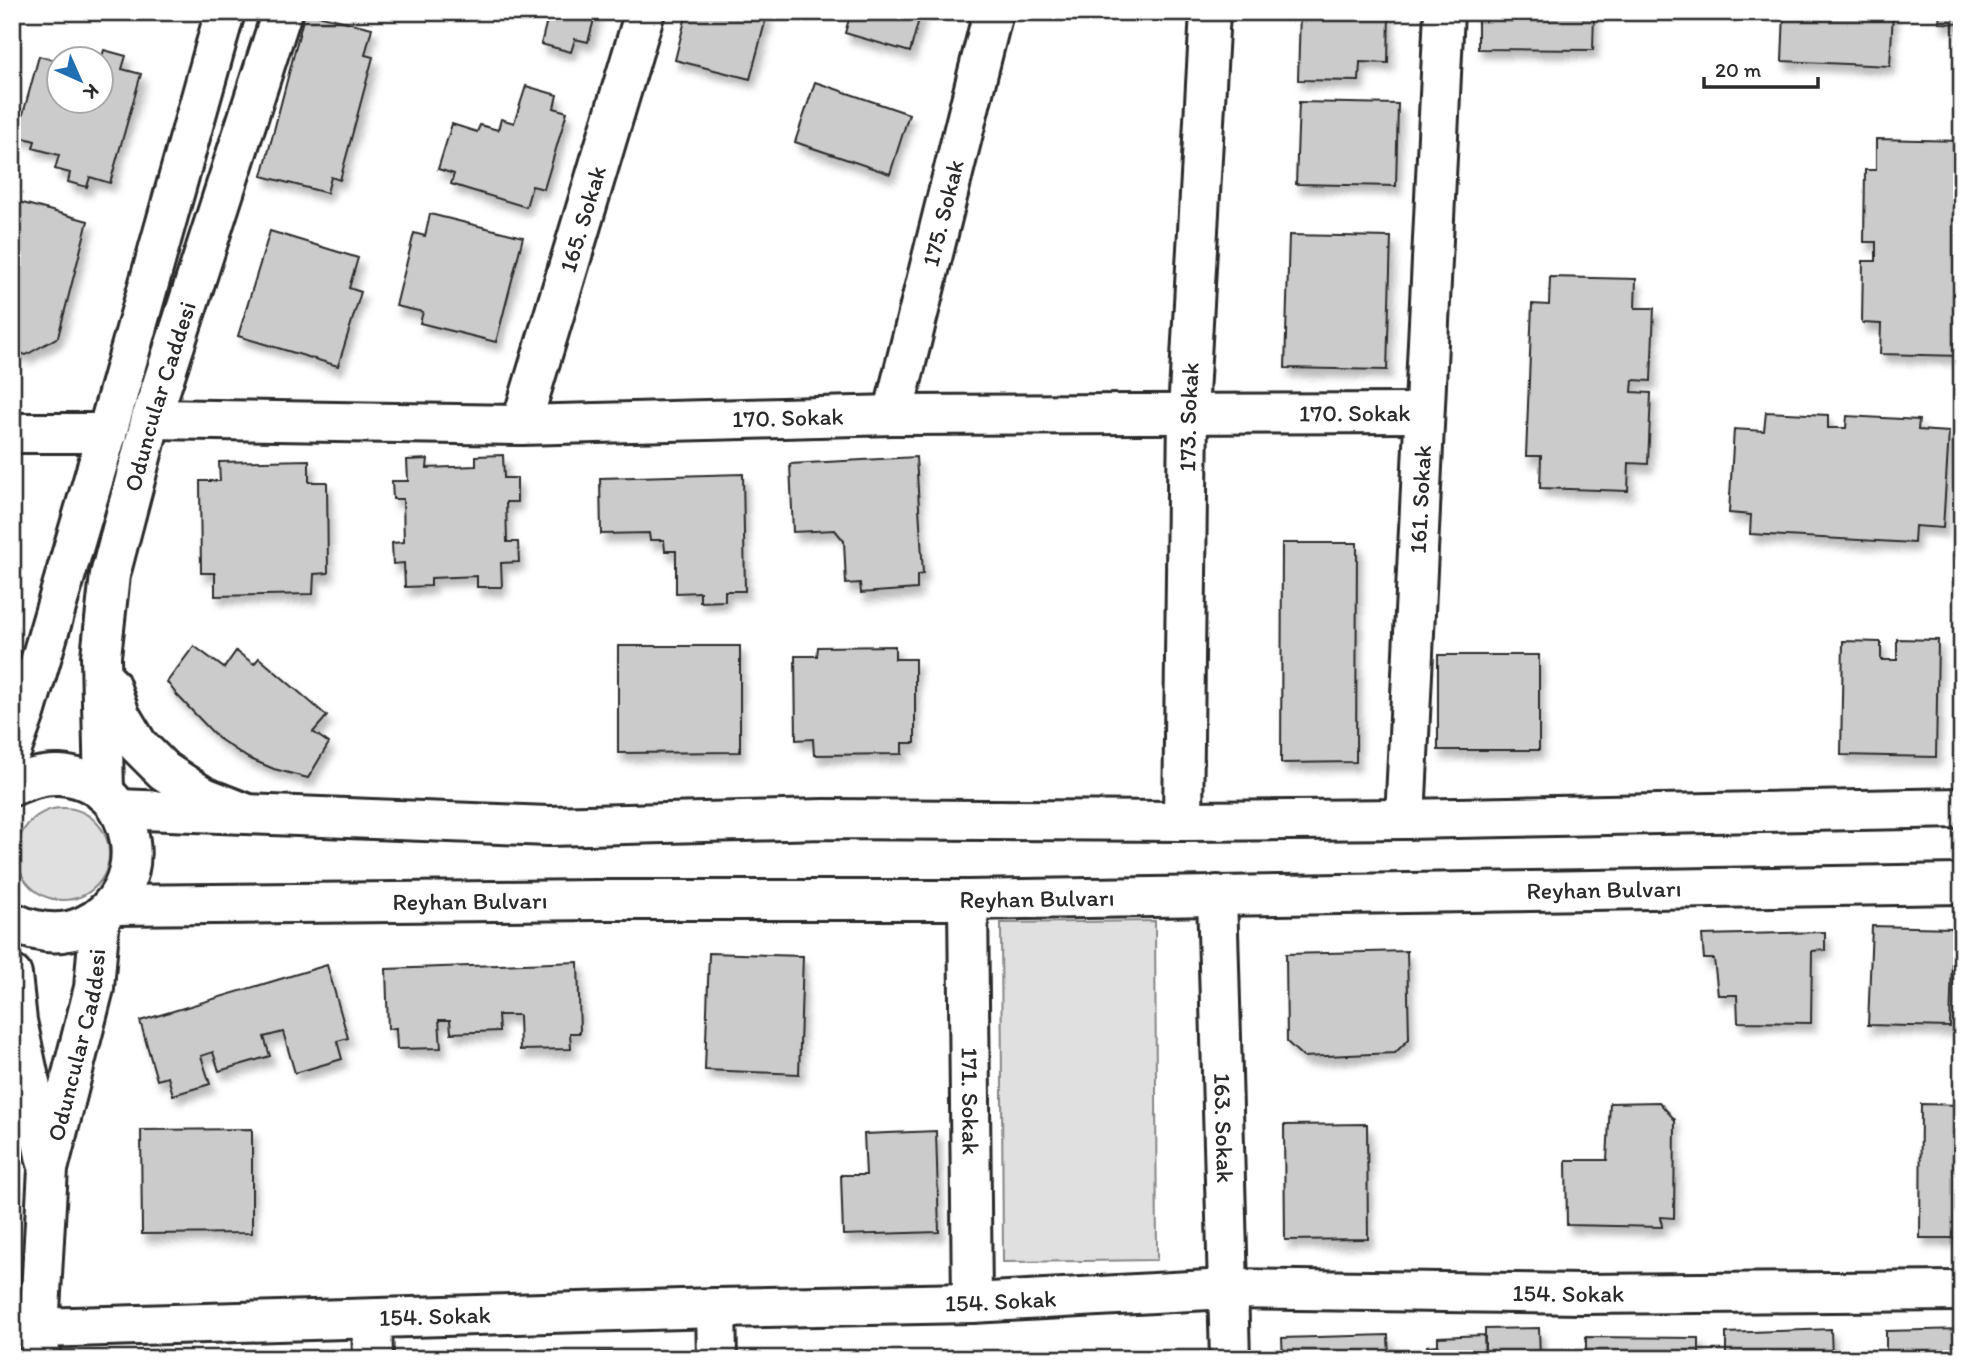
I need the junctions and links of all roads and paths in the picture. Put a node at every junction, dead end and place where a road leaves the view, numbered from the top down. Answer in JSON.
{"nodes":[{"id":1,"x":225,"y":12,"type":"edge"},
{"id":2,"x":282,"y":12,"type":"edge"},
{"id":3,"x":645,"y":12,"type":"edge"},
{"id":4,"x":993,"y":12,"type":"edge"},
{"id":5,"x":1210,"y":12,"type":"edge"},
{"id":6,"x":1444,"y":12,"type":"edge"},
{"id":7,"x":1188,"y":413,"type":"junction"},
{"id":8,"x":1424,"y":413,"type":"junction"},
{"id":9,"x":893,"y":415,"type":"junction"},
{"id":10,"x":151,"y":419,"type":"junction"},
{"id":11,"x":521,"y":425,"type":"junction"},
{"id":12,"x":12,"y":433,"type":"edge"},
{"id":13,"x":107,"y":433,"type":"junction"},
{"id":14,"x":101,"y":656,"type":"junction"},
{"id":15,"x":19,"y":720,"type":"edge"},
{"id":16,"x":12,"y":749,"type":"edge"},
{"id":17,"x":12,"y":786,"type":"edge"},
{"id":18,"x":111,"y":801,"type":"junction"},
{"id":19,"x":1962,"y":808,"type":"edge"},
{"id":20,"x":254,"y":816,"type":"junction"},
{"id":21,"x":1405,"y":819,"type":"junction"},
{"id":22,"x":1183,"y":821,"type":"junction"},
{"id":23,"x":1962,"y":884,"type":"edge"},
{"id":24,"x":1217,"y":895,"type":"junction"},
{"id":25,"x":968,"y":900,"type":"junction"},
{"id":26,"x":106,"y":911,"type":"junction"},
{"id":27,"x":12,"y":922,"type":"edge"},
{"id":28,"x":12,"y":975,"type":"edge"},
{"id":29,"x":48,"y":1169,"type":"junction"},
{"id":30,"x":1227,"y":1289,"type":"junction"},
{"id":31,"x":1962,"y":1291,"type":"edge"},
{"id":32,"x":972,"y":1303,"type":"junction"},
{"id":33,"x":716,"y":1308,"type":"junction"},
{"id":34,"x":372,"y":1319,"type":"junction"},
{"id":35,"x":40,"y":1344,"type":"edge"},
{"id":36,"x":373,"y":1359,"type":"edge"},
{"id":37,"x":717,"y":1359,"type":"edge"},
{"id":38,"x":1230,"y":1359,"type":"edge"}],
"edges":[{"from":1,"to":13,"type":"street","name":"Oduncular Caddesi"},
{"from":2,"to":10,"type":"street","name":"Oduncular Caddesi"},
{"from":3,"to":11,"type":"street","name":"165. Sokak"},
{"from":4,"to":9,"type":"street","name":"175. Sokak"},
{"from":5,"to":7,"type":"street","name":"173. Sokak"},
{"from":6,"to":8,"type":"street","name":"161. Sokak"},
{"from":7,"to":8,"type":"street","name":"170. Sokak"},
{"from":7,"to":9,"type":"street","name":"170. Sokak"},
{"from":7,"to":22,"type":"street","name":"173. Sokak"},
{"from":8,"to":21,"type":"street","name":"161. Sokak"},
{"from":9,"to":11,"type":"street","name":"170. Sokak"},
{"from":10,"to":11,"type":"street","name":"170. Sokak"},
{"from":10,"to":14,"type":"street","name":"Oduncular Caddesi"},
{"from":12,"to":13,"type":"street"},
{"from":13,"to":15,"type":"street","name":"Oduncular Caddesi"},
{"from":14,"to":18,"type":"street","name":"Oduncular Caddesi"},
{"from":14,"to":20,"type":"street"},
{"from":15,"to":16,"type":"street","name":"Oduncular Caddesi"},
{"from":17,"to":18,"type":"street"},
{"from":18,"to":20,"type":"street"},
{"from":18,"to":26,"type":"street","name":"Oduncular Caddesi"},
{"from":19,"to":21,"type":"street"},
{"from":20,"to":22,"type":"street"},
{"from":21,"to":22,"type":"street"},
{"from":23,"to":24,"type":"street","name":"Reyhan Bulvarı"},
{"from":24,"to":25,"type":"street","name":"Reyhan Bulvarı"},
{"from":24,"to":30,"type":"street","name":"163. Sokak"},
{"from":25,"to":26,"type":"street","name":"Reyhan Bulvarı"},
{"from":25,"to":32,"type":"street","name":"171. Sokak"},
{"from":26,"to":27,"type":"street"},
{"from":26,"to":29,"type":"street","name":"Oduncular Caddesi"},
{"from":28,"to":29,"type":"street","name":"Oduncular Caddesi"},
{"from":29,"to":35,"type":"street","name":"Oduncular Caddesi"},
{"from":30,"to":31,"type":"street","name":"154. Sokak"},
{"from":30,"to":32,"type":"street","name":"154. Sokak"},
{"from":30,"to":38,"type":"street","name":"163. Sokak"},
{"from":32,"to":33,"type":"street","name":"154. Sokak"},
{"from":33,"to":34,"type":"street","name":"154. Sokak"},
{"from":33,"to":37,"type":"street"},
{"from":34,"to":35,"type":"street","name":"154. Sokak"},
{"from":34,"to":36,"type":"street"}]}
